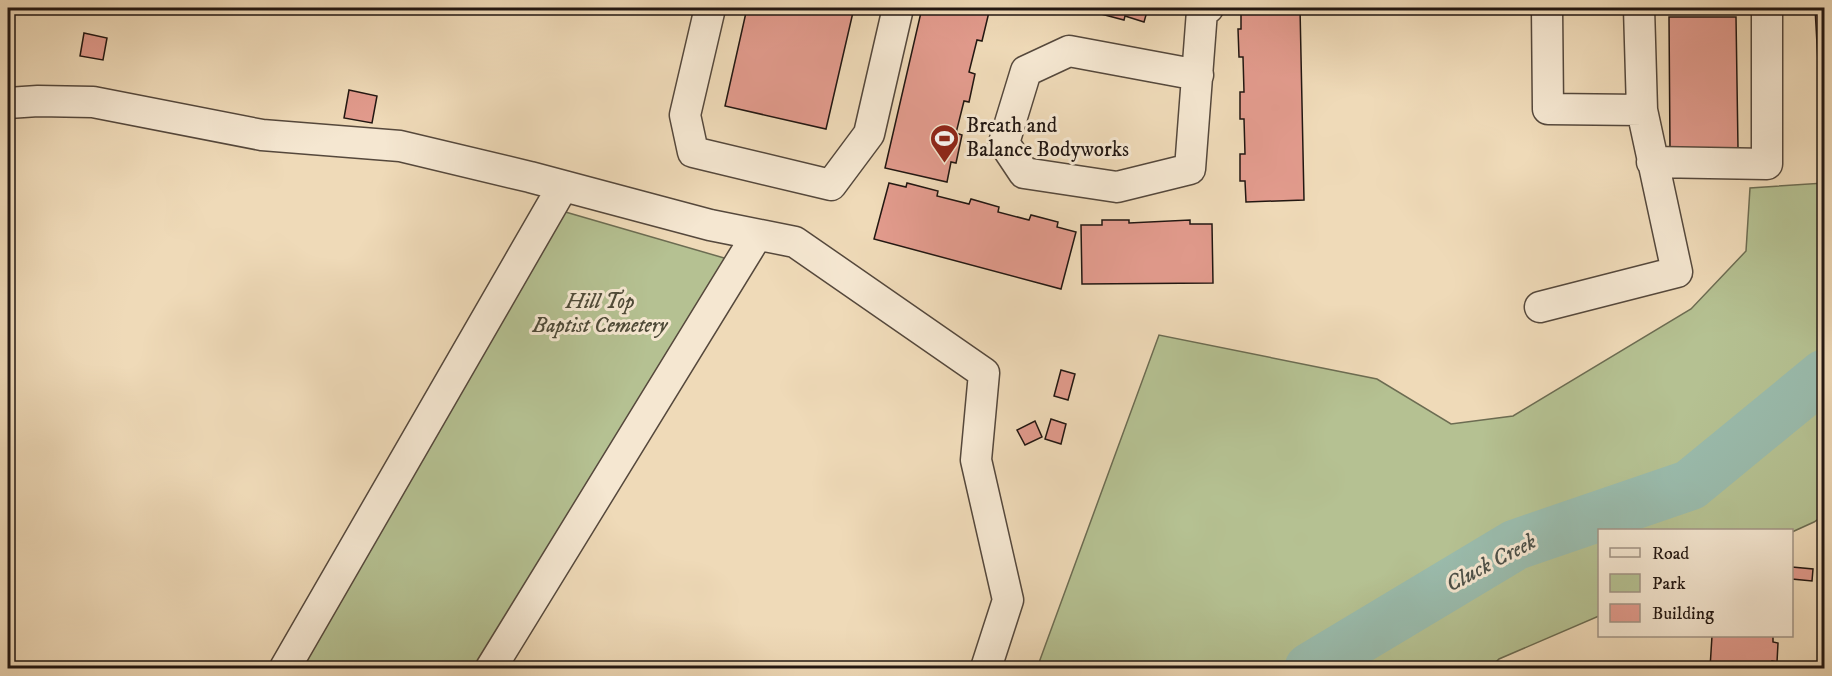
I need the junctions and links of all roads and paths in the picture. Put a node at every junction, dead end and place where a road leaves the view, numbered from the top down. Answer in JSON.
{"nodes":[{"id":1,"x":710,"y":8,"type":"edge"},
{"id":2,"x":898,"y":8,"type":"edge"},
{"id":3,"x":1208,"y":8,"type":"edge"},
{"id":4,"x":1547,"y":8,"type":"edge"},
{"id":5,"x":1639,"y":8,"type":"edge"},
{"id":6,"x":1767,"y":8,"type":"edge"},
{"id":7,"x":1198,"y":75,"type":"junction"},
{"id":8,"x":8,"y":103,"type":"edge"},
{"id":9,"x":1642,"y":110,"type":"junction"},
{"id":10,"x":1652,"y":162,"type":"junction"},
{"id":11,"x":563,"y":186,"type":"junction"},
{"id":12,"x":757,"y":235,"type":"junction"},
{"id":13,"x":1540,"y":307,"type":"dead end"},
{"id":14,"x":285,"y":669,"type":"edge"},
{"id":15,"x":491,"y":669,"type":"edge"},
{"id":16,"x":986,"y":669,"type":"edge"}],
"edges":[{"from":1,"to":2,"type":"lane"},
{"from":3,"to":7,"type":"lane"},
{"from":4,"to":9,"type":"lane"},
{"from":5,"to":9,"type":"lane"},
{"from":6,"to":10,"type":"lane"},
{"from":7,"to":7,"type":"lane"},
{"from":8,"to":11,"type":"lane"},
{"from":9,"to":10,"type":"lane"},
{"from":10,"to":13,"type":"lane"},
{"from":11,"to":12,"type":"lane"},
{"from":11,"to":14,"type":"lane"},
{"from":12,"to":15,"type":"lane"},
{"from":12,"to":16,"type":"lane"}]}
